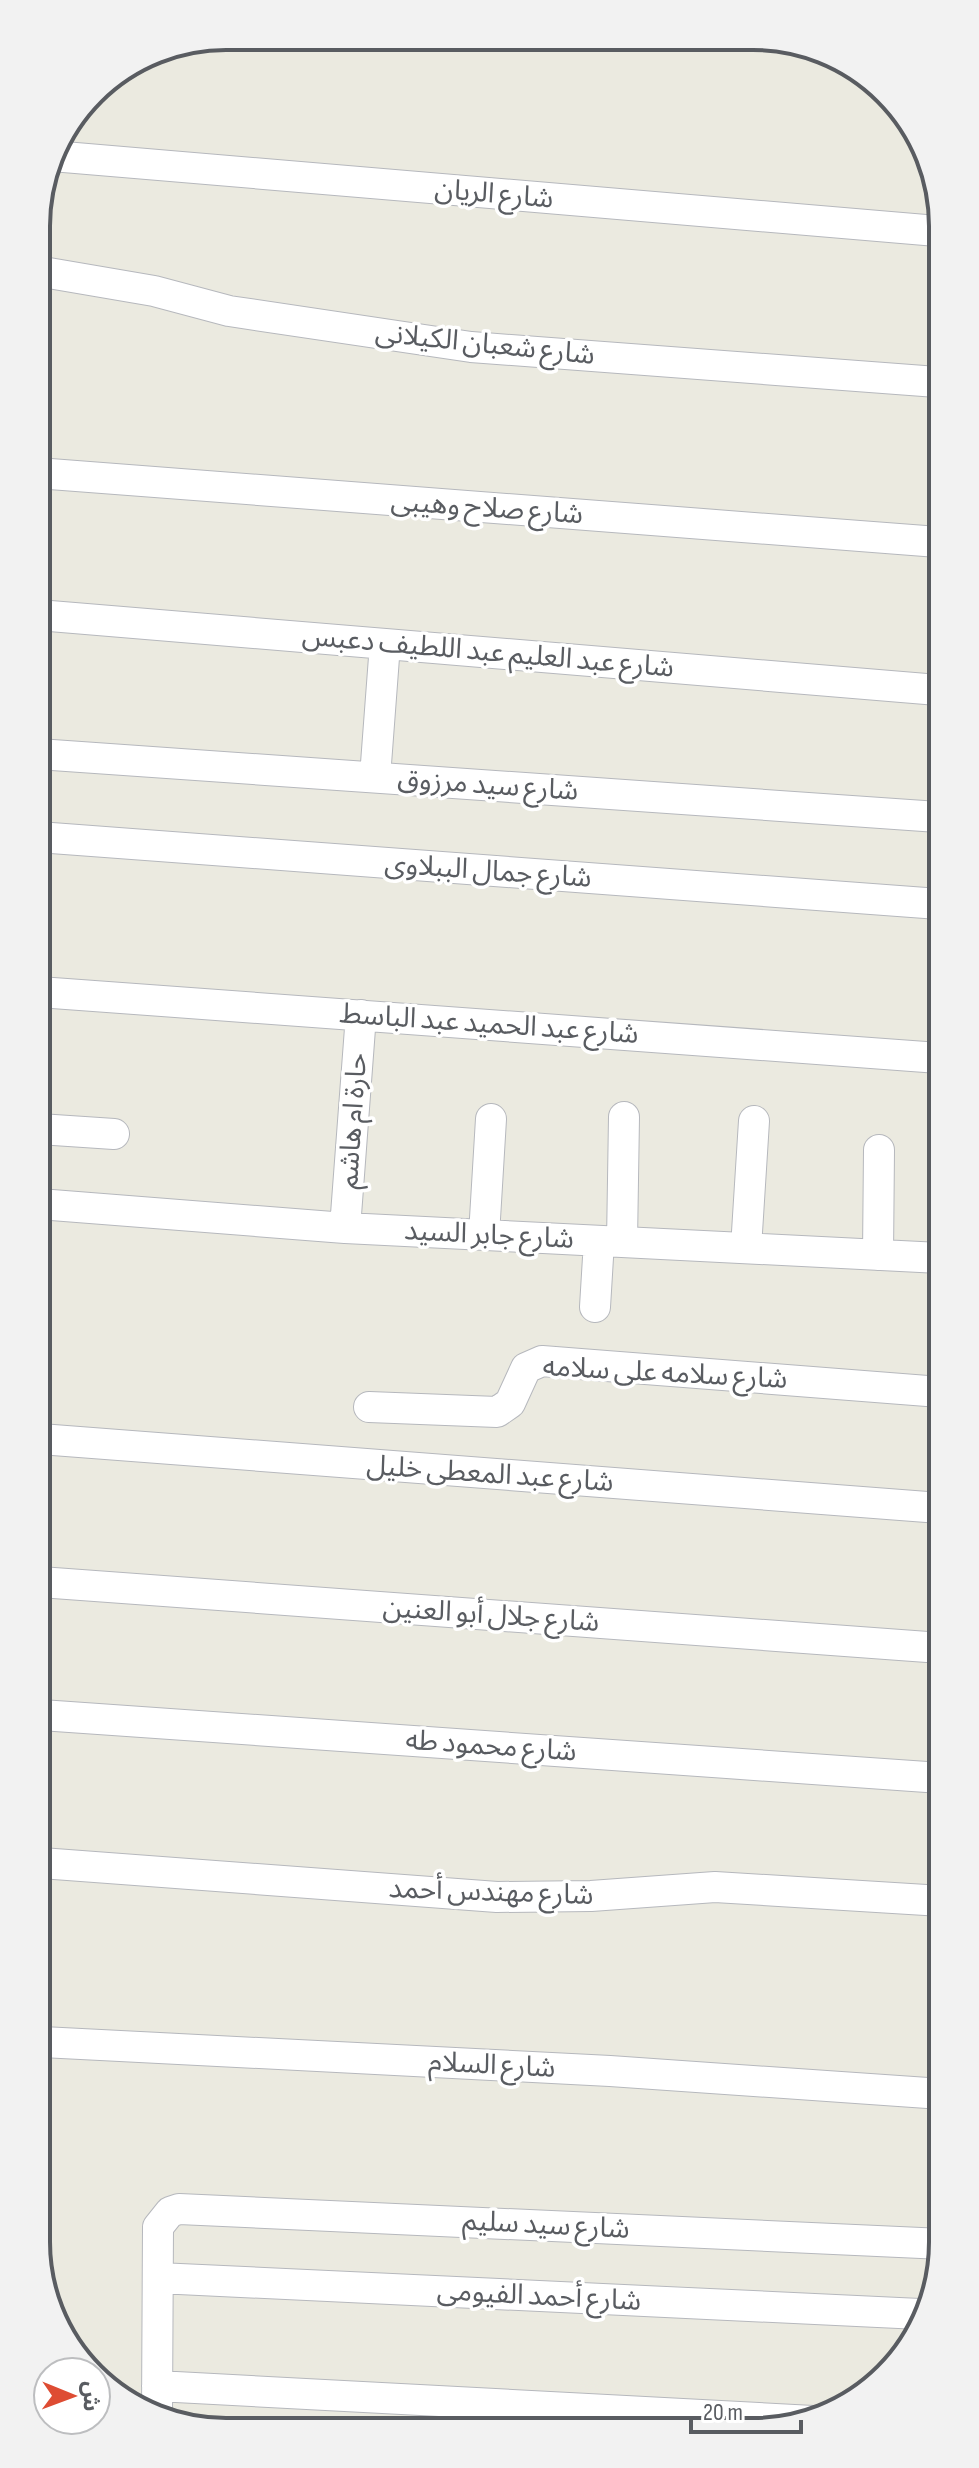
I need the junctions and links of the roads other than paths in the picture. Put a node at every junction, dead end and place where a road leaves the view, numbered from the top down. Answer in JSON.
{"nodes":[{"id":1,"x":64,"y":157,"type":"edge"},
{"id":2,"x":929,"y":230,"type":"edge"},
{"id":3,"x":50,"y":273,"type":"edge"},
{"id":4,"x":929,"y":381,"type":"edge"},
{"id":5,"x":50,"y":474,"type":"edge"},
{"id":6,"x":929,"y":541,"type":"edge"},
{"id":7,"x":50,"y":616,"type":"edge"},
{"id":8,"x":385,"y":644,"type":"junction"},
{"id":9,"x":929,"y":689,"type":"edge"},
{"id":10,"x":50,"y":755,"type":"edge"},
{"id":11,"x":375,"y":777,"type":"junction"},
{"id":12,"x":929,"y":816,"type":"edge"},
{"id":13,"x":50,"y":838,"type":"edge"},
{"id":14,"x":929,"y":903,"type":"edge"},
{"id":15,"x":50,"y":993,"type":"edge"},
{"id":16,"x":361,"y":1015,"type":"junction"},
{"id":17,"x":929,"y":1057,"type":"edge"},
{"id":18,"x":624,"y":1117,"type":"dead end"},
{"id":19,"x":491,"y":1119,"type":"dead end"},
{"id":20,"x":754,"y":1121,"type":"dead end"},
{"id":21,"x":50,"y":1130,"type":"edge"},
{"id":22,"x":114,"y":1134,"type":"dead end"},
{"id":23,"x":879,"y":1150,"type":"dead end"},
{"id":24,"x":50,"y":1205,"type":"edge"},
{"id":25,"x":345,"y":1228,"type":"junction"},
{"id":26,"x":484,"y":1235,"type":"junction"},
{"id":27,"x":610,"y":1241,"type":"junction"},
{"id":28,"x":746,"y":1248,"type":"junction"},
{"id":29,"x":878,"y":1255,"type":"junction"},
{"id":30,"x":929,"y":1257,"type":"edge"},
{"id":31,"x":595,"y":1307,"type":"dead end"},
{"id":32,"x":929,"y":1391,"type":"edge"},
{"id":33,"x":369,"y":1407,"type":"dead end"},
{"id":34,"x":50,"y":1440,"type":"edge"},
{"id":35,"x":929,"y":1507,"type":"edge"},
{"id":36,"x":50,"y":1583,"type":"edge"},
{"id":37,"x":929,"y":1647,"type":"edge"},
{"id":38,"x":50,"y":1716,"type":"edge"},
{"id":39,"x":929,"y":1777,"type":"edge"},
{"id":40,"x":50,"y":1864,"type":"edge"},
{"id":41,"x":929,"y":1900,"type":"edge"},
{"id":42,"x":50,"y":2042,"type":"edge"},
{"id":43,"x":929,"y":2093,"type":"edge"},
{"id":44,"x":929,"y":2243,"type":"edge"},
{"id":45,"x":158,"y":2278,"type":"junction"},
{"id":46,"x":914,"y":2314,"type":"edge"},
{"id":47,"x":157,"y":2400,"type":"edge"},
{"id":48,"x":719,"y":2418,"type":"edge"}],
"edges":[{"from":1,"to":2,"type":"street","name":"شارع الريان"},
{"from":3,"to":4,"type":"street","name":"شارع شعبان الكيلانى"},
{"from":5,"to":6,"type":"street","name":"شارع صلاح وهيبى"},
{"from":7,"to":8,"type":"street","name":"شارع عبد العليم عبد اللطيف دعبس"},
{"from":8,"to":9,"type":"street","name":"شارع عبد العليم عبد اللطيف دعبس"},
{"from":8,"to":11,"type":"street"},
{"from":10,"to":11,"type":"street","name":"شارع سيد مرزوق"},
{"from":11,"to":12,"type":"street","name":"شارع سيد مرزوق"},
{"from":13,"to":14,"type":"street","name":"شارع جمال الببلاوى"},
{"from":15,"to":16,"type":"street","name":"شارع عبد الحميد عبد الباسط"},
{"from":16,"to":17,"type":"street","name":"شارع عبد الحميد عبد الباسط"},
{"from":16,"to":25,"type":"street","name":"حارة ام هاشم"},
{"from":18,"to":27,"type":"street"},
{"from":19,"to":26,"type":"street"},
{"from":20,"to":28,"type":"street"},
{"from":21,"to":22,"type":"street"},
{"from":23,"to":29,"type":"street"},
{"from":24,"to":25,"type":"street","name":"شارع جابر السيد"},
{"from":25,"to":26,"type":"street","name":"شارع جابر السيد"},
{"from":26,"to":27,"type":"street","name":"شارع جابر السيد"},
{"from":27,"to":28,"type":"street","name":"شارع جابر السيد"},
{"from":27,"to":31,"type":"street"},
{"from":28,"to":29,"type":"street","name":"شارع جابر السيد"},
{"from":29,"to":30,"type":"street","name":"شارع جابر السيد"},
{"from":32,"to":33,"type":"street","name":"شارع سلامه على سلامه"},
{"from":34,"to":35,"type":"street","name":"شارع عبد المعطى خليل"},
{"from":36,"to":37,"type":"street","name":"شارع جلال أبو العنين"},
{"from":38,"to":39,"type":"street","name":"شارع محمود طه"},
{"from":40,"to":41,"type":"street","name":"شارع مهندس أحمد"},
{"from":42,"to":43,"type":"street","name":"شارع السلام"},
{"from":44,"to":45,"type":"street","name":"شارع سيد سليم"},
{"from":45,"to":46,"type":"street","name":"شارع أحمد الفيومى"},
{"from":45,"to":47,"type":"street"},
{"from":47,"to":48,"type":"street"}]}
